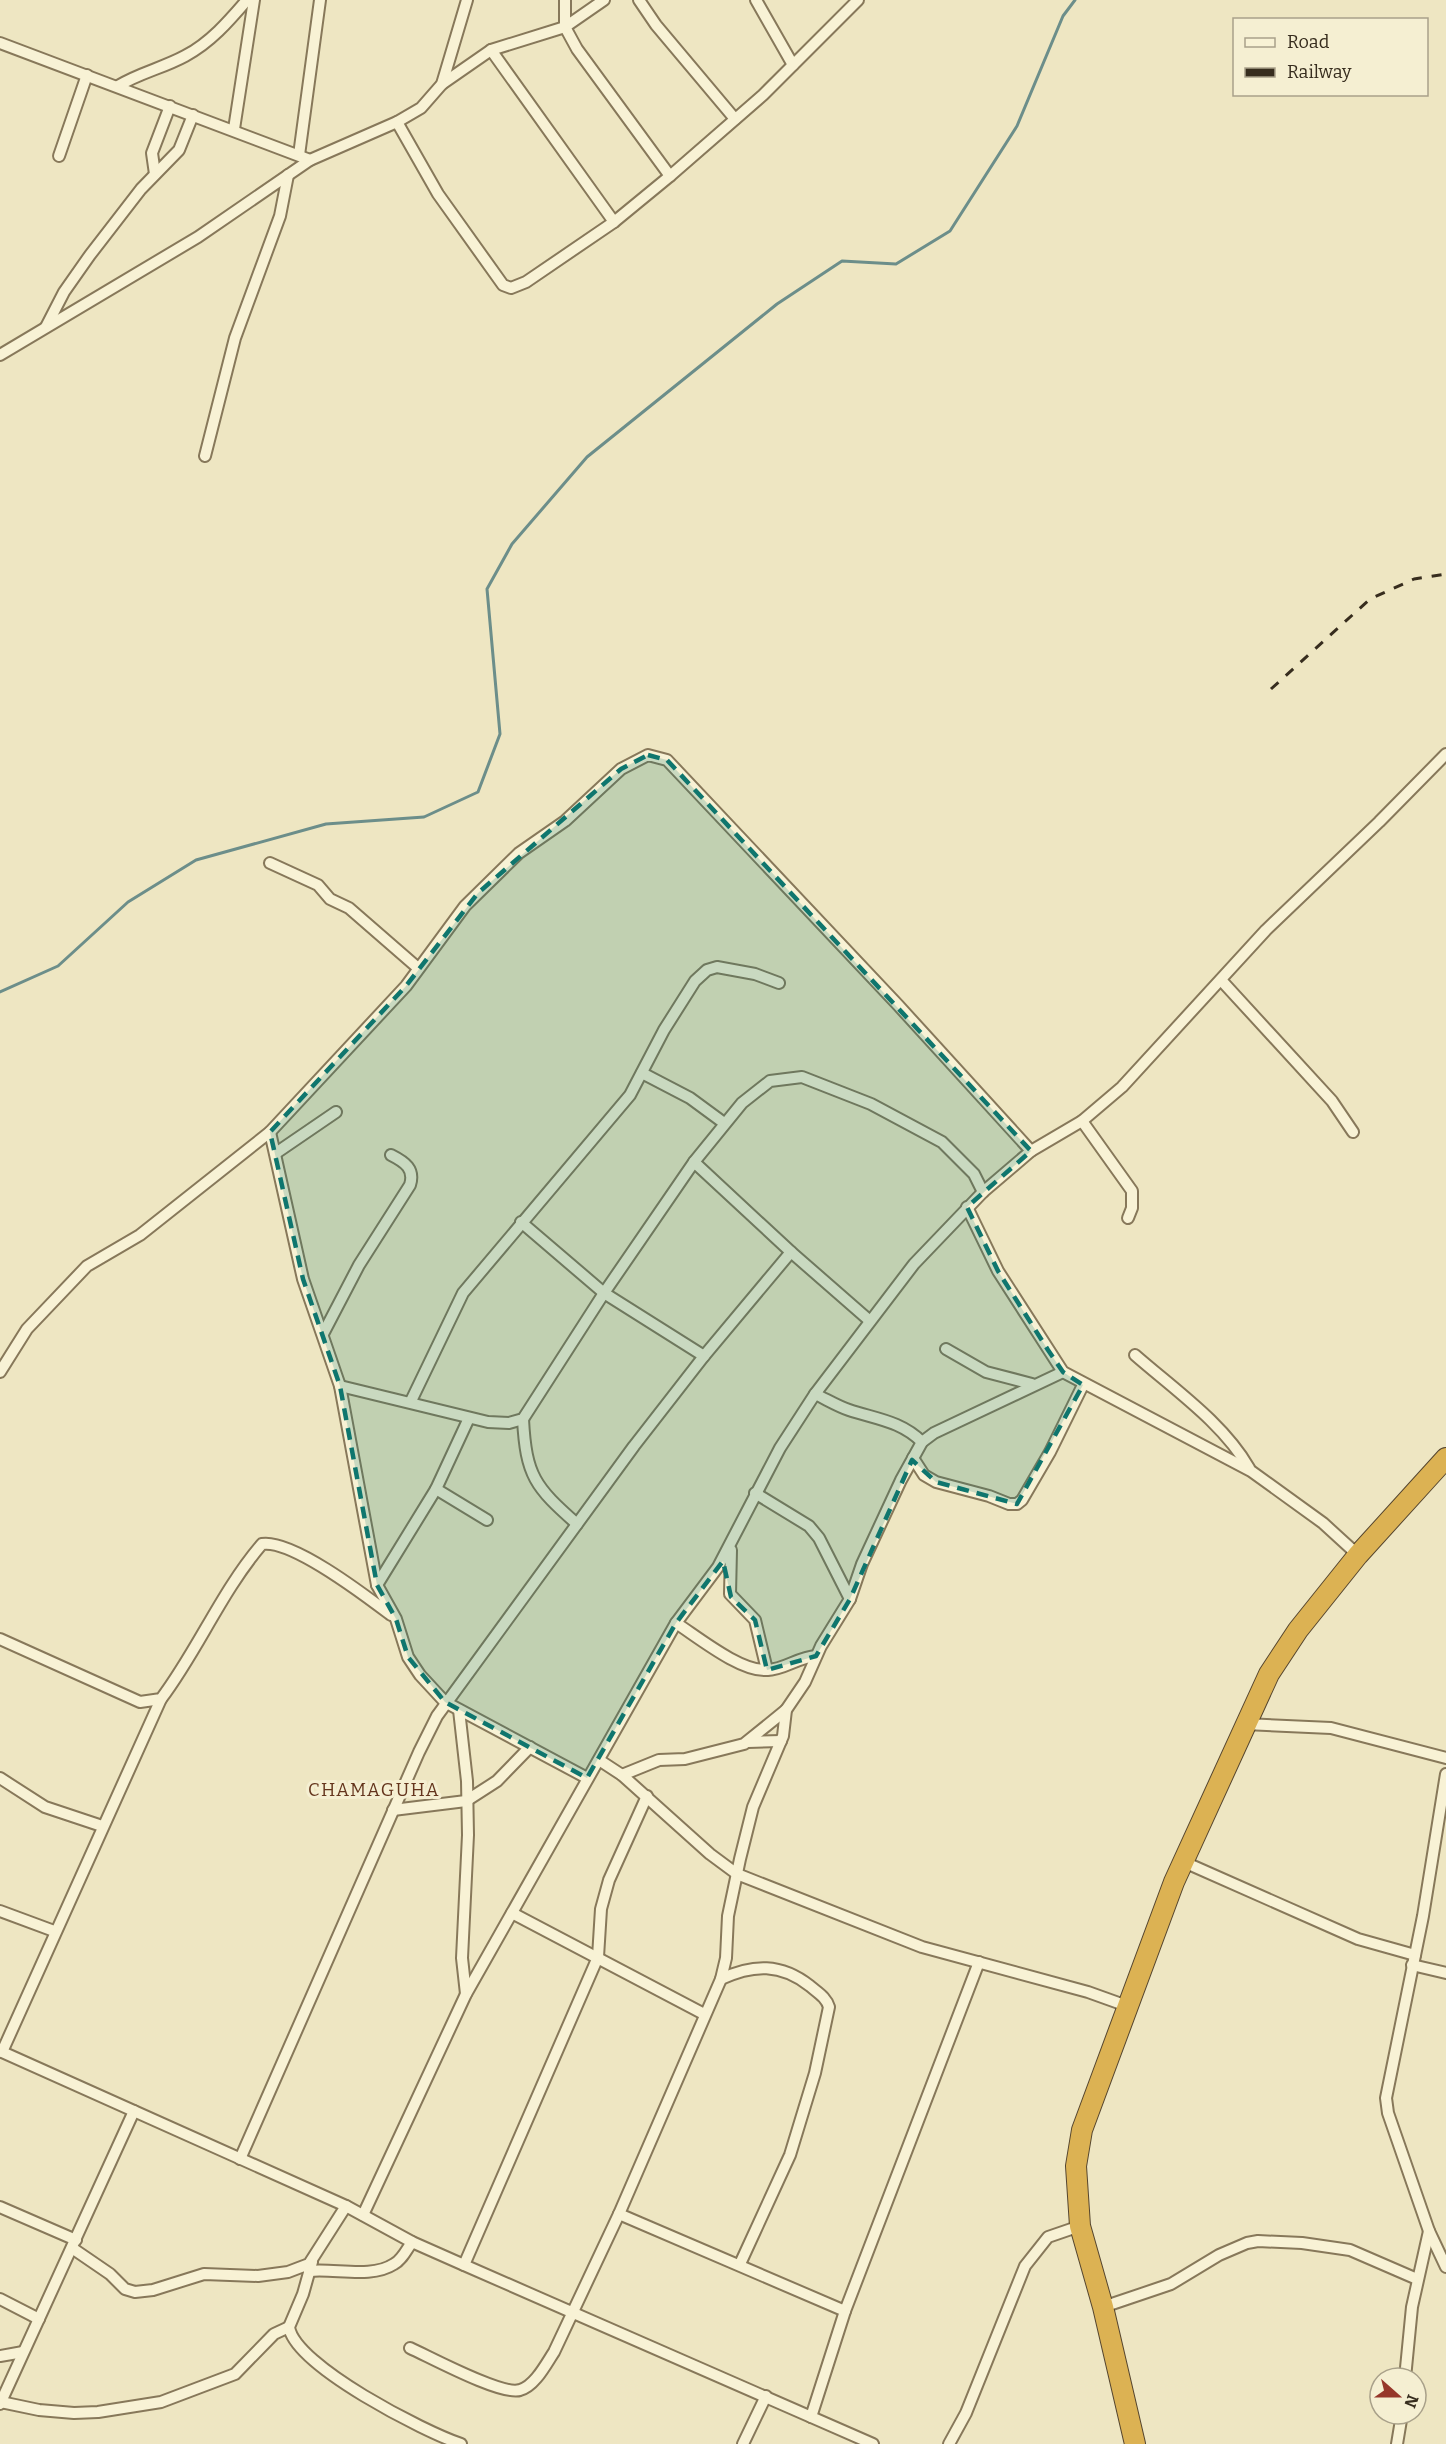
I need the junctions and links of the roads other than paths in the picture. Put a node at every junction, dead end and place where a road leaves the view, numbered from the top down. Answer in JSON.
{"nodes":[{"id":1,"x":247,"y":0,"type":"edge"},
{"id":2,"x":254,"y":0,"type":"edge"},
{"id":3,"x":320,"y":0,"type":"edge"},
{"id":4,"x":467,"y":0,"type":"edge"},
{"id":5,"x":565,"y":0,"type":"edge"},
{"id":6,"x":604,"y":0,"type":"edge"},
{"id":7,"x":639,"y":0,"type":"edge"},
{"id":8,"x":756,"y":0,"type":"edge"},
{"id":9,"x":858,"y":0,"type":"edge"},
{"id":10,"x":565,"y":27,"type":"junction"},
{"id":11,"x":1,"y":46,"type":"edge"},
{"id":12,"x":491,"y":50,"type":"junction"},
{"id":13,"x":793,"y":65,"type":"junction"},
{"id":14,"x":87,"y":75,"type":"junction"},
{"id":15,"x":442,"y":84,"type":"junction"},
{"id":16,"x":118,"y":86,"type":"junction"},
{"id":17,"x":170,"y":106,"type":"junction"},
{"id":18,"x":193,"y":115,"type":"junction"},
{"id":19,"x":735,"y":119,"type":"junction"},
{"id":20,"x":397,"y":122,"type":"junction"},
{"id":21,"x":234,"y":129,"type":"junction"},
{"id":22,"x":299,"y":155,"type":"junction"},
{"id":23,"x":59,"y":156,"type":"dead end"},
{"id":24,"x":310,"y":160,"type":"junction"},
{"id":25,"x":155,"y":174,"type":"junction"},
{"id":26,"x":288,"y":175,"type":"junction"},
{"id":27,"x":670,"y":176,"type":"junction"},
{"id":28,"x":614,"y":222,"type":"junction"},
{"id":29,"x":45,"y":328,"type":"junction"},
{"id":30,"x":0,"y":355,"type":"edge"},
{"id":31,"x":205,"y":456,"type":"dead end"},
{"id":32,"x":1446,"y":754,"type":"edge"},
{"id":33,"x":270,"y":863,"type":"dead end"},
{"id":34,"x":418,"y":968,"type":"junction"},
{"id":35,"x":1221,"y":981,"type":"junction"},
{"id":36,"x":779,"y":983,"type":"dead end"},
{"id":37,"x":642,"y":1073,"type":"junction"},
{"id":38,"x":336,"y":1112,"type":"dead end"},
{"id":39,"x":1082,"y":1121,"type":"junction"},
{"id":40,"x":724,"y":1123,"type":"junction"},
{"id":41,"x":270,"y":1132,"type":"junction"},
{"id":42,"x":1353,"y":1132,"type":"dead end"},
{"id":43,"x":1031,"y":1151,"type":"junction"},
{"id":44,"x":276,"y":1154,"type":"junction"},
{"id":45,"x":392,"y":1155,"type":"dead end"},
{"id":46,"x":694,"y":1162,"type":"junction"},
{"id":47,"x":983,"y":1192,"type":"junction"},
{"id":48,"x":967,"y":1207,"type":"junction"},
{"id":49,"x":1128,"y":1218,"type":"dead end"},
{"id":50,"x":521,"y":1222,"type":"junction"},
{"id":51,"x":791,"y":1252,"type":"junction"},
{"id":52,"x":604,"y":1293,"type":"junction"},
{"id":53,"x":870,"y":1321,"type":"junction"},
{"id":54,"x":323,"y":1334,"type":"junction"},
{"id":55,"x":945,"y":1349,"type":"dead end"},
{"id":56,"x":1136,"y":1355,"type":"dead end"},
{"id":57,"x":704,"y":1356,"type":"junction"},
{"id":58,"x":0,"y":1372,"type":"edge"},
{"id":59,"x":1062,"y":1372,"type":"junction"},
{"id":60,"x":1032,"y":1384,"type":"junction"},
{"id":61,"x":1083,"y":1385,"type":"junction"},
{"id":62,"x":340,"y":1386,"type":"junction"},
{"id":63,"x":815,"y":1394,"type":"junction"},
{"id":64,"x":411,"y":1401,"type":"junction"},
{"id":65,"x":470,"y":1418,"type":"junction"},
{"id":66,"x":523,"y":1419,"type":"junction"},
{"id":67,"x":922,"y":1442,"type":"junction"},
{"id":68,"x":913,"y":1458,"type":"junction"},
{"id":69,"x":1446,"y":1458,"type":"edge"},
{"id":70,"x":1251,"y":1471,"type":"junction"},
{"id":71,"x":436,"y":1489,"type":"junction"},
{"id":72,"x":755,"y":1493,"type":"junction"},
{"id":73,"x":487,"y":1520,"type":"dead end"},
{"id":74,"x":577,"y":1524,"type":"junction"},
{"id":75,"x":732,"y":1541,"type":"junction"},
{"id":76,"x":1358,"y":1555,"type":"junction"},
{"id":77,"x":377,"y":1586,"type":"junction"},
{"id":78,"x":850,"y":1599,"type":"junction"},
{"id":79,"x":396,"y":1619,"type":"junction"},
{"id":80,"x":676,"y":1623,"type":"junction"},
{"id":81,"x":0,"y":1639,"type":"edge"},
{"id":82,"x":816,"y":1656,"type":"junction"},
{"id":83,"x":767,"y":1670,"type":"junction"},
{"id":84,"x":161,"y":1699,"type":"junction"},
{"id":85,"x":445,"y":1702,"type":"junction"},
{"id":86,"x":459,"y":1710,"type":"junction"},
{"id":87,"x":786,"y":1710,"type":"junction"},
{"id":88,"x":1245,"y":1724,"type":"junction"},
{"id":89,"x":781,"y":1741,"type":"junction"},
{"id":90,"x":748,"y":1742,"type":"junction"},
{"id":91,"x":530,"y":1747,"type":"junction"},
{"id":92,"x":1446,"y":1758,"type":"edge"},
{"id":93,"x":598,"y":1760,"type":"junction"},
{"id":94,"x":1446,"y":1773,"type":"edge"},
{"id":95,"x":622,"y":1775,"type":"junction"},
{"id":96,"x":0,"y":1778,"type":"edge"},
{"id":97,"x":587,"y":1778,"type":"junction"},
{"id":98,"x":647,"y":1796,"type":"junction"},
{"id":99,"x":466,"y":1802,"type":"junction"},
{"id":100,"x":393,"y":1810,"type":"junction"},
{"id":101,"x":102,"y":1826,"type":"junction"},
{"id":102,"x":1184,"y":1862,"type":"junction"},
{"id":103,"x":737,"y":1874,"type":"junction"},
{"id":104,"x":0,"y":1911,"type":"edge"},
{"id":105,"x":512,"y":1913,"type":"junction"},
{"id":106,"x":54,"y":1931,"type":"junction"},
{"id":107,"x":598,"y":1957,"type":"junction"},
{"id":108,"x":1414,"y":1960,"type":"junction"},
{"id":109,"x":980,"y":1962,"type":"junction"},
{"id":110,"x":1446,"y":1973,"type":"edge"},
{"id":111,"x":721,"y":1980,"type":"junction"},
{"id":112,"x":466,"y":1994,"type":"junction"},
{"id":113,"x":1127,"y":2006,"type":"junction"},
{"id":114,"x":704,"y":2014,"type":"junction"},
{"id":115,"x":1,"y":2051,"type":"edge"},
{"id":116,"x":134,"y":2111,"type":"junction"},
{"id":117,"x":240,"y":2159,"type":"junction"},
{"id":118,"x":346,"y":2206,"type":"junction"},
{"id":119,"x":0,"y":2207,"type":"edge"},
{"id":120,"x":619,"y":2214,"type":"junction"},
{"id":121,"x":363,"y":2215,"type":"junction"},
{"id":122,"x":1080,"y":2226,"type":"junction"},
{"id":123,"x":1429,"y":2231,"type":"junction"},
{"id":124,"x":412,"y":2242,"type":"junction"},
{"id":125,"x":74,"y":2244,"type":"junction"},
{"id":126,"x":313,"y":2258,"type":"junction"},
{"id":127,"x":740,"y":2264,"type":"junction"},
{"id":128,"x":464,"y":2265,"type":"junction"},
{"id":129,"x":1446,"y":2267,"type":"edge"},
{"id":130,"x":309,"y":2271,"type":"junction"},
{"id":131,"x":1417,"y":2278,"type":"junction"},
{"id":132,"x":0,"y":2299,"type":"edge"},
{"id":133,"x":1103,"y":2307,"type":"junction"},
{"id":134,"x":845,"y":2311,"type":"junction"},
{"id":135,"x":572,"y":2313,"type":"junction"},
{"id":136,"x":39,"y":2319,"type":"junction"},
{"id":137,"x":289,"y":2327,"type":"junction"},
{"id":138,"x":410,"y":2348,"type":"dead end"},
{"id":139,"x":23,"y":2352,"type":"junction"},
{"id":140,"x":0,"y":2356,"type":"edge"},
{"id":141,"x":1406,"y":2366,"type":"edge"},
{"id":142,"x":766,"y":2396,"type":"junction"},
{"id":143,"x":0,"y":2403,"type":"edge"},
{"id":144,"x":811,"y":2417,"type":"junction"},
{"id":145,"x":1400,"y":2426,"type":"edge"},
{"id":146,"x":461,"y":2444,"type":"edge"},
{"id":147,"x":743,"y":2444,"type":"edge"},
{"id":148,"x":873,"y":2444,"type":"edge"},
{"id":149,"x":950,"y":2444,"type":"edge"},
{"id":150,"x":1135,"y":2444,"type":"edge"},
{"id":151,"x":1397,"y":2444,"type":"edge"}],
"edges":[{"from":1,"to":16,"type":"street"},
{"from":2,"to":21,"type":"street"},
{"from":3,"to":22,"type":"street"},
{"from":4,"to":15,"type":"street"},
{"from":5,"to":10,"type":"street"},
{"from":6,"to":10,"type":"street"},
{"from":7,"to":19,"type":"street"},
{"from":8,"to":13,"type":"street"},
{"from":9,"to":13,"type":"street"},
{"from":10,"to":12,"type":"street"},
{"from":10,"to":27,"type":"street"},
{"from":11,"to":14,"type":"street"},
{"from":12,"to":15,"type":"street"},
{"from":12,"to":28,"type":"street"},
{"from":13,"to":19,"type":"street"},
{"from":14,"to":16,"type":"street"},
{"from":14,"to":23,"type":"street"},
{"from":15,"to":20,"type":"street"},
{"from":16,"to":17,"type":"street"},
{"from":17,"to":18,"type":"street"},
{"from":17,"to":25,"type":"street"},
{"from":18,"to":21,"type":"street"},
{"from":18,"to":25,"type":"street"},
{"from":19,"to":27,"type":"street"},
{"from":20,"to":24,"type":"street"},
{"from":20,"to":28,"type":"street"},
{"from":21,"to":22,"type":"street"},
{"from":22,"to":24,"type":"street"},
{"from":24,"to":26,"type":"street"},
{"from":25,"to":29,"type":"street"},
{"from":26,"to":29,"type":"street"},
{"from":26,"to":31,"type":"street"},
{"from":27,"to":28,"type":"street"},
{"from":29,"to":30,"type":"street"},
{"from":32,"to":35,"type":"street"},
{"from":33,"to":34,"type":"street"},
{"from":34,"to":41,"type":"street"},
{"from":34,"to":43,"type":"street"},
{"from":35,"to":39,"type":"street"},
{"from":35,"to":42,"type":"street"},
{"from":36,"to":37,"type":"street"},
{"from":37,"to":40,"type":"street"},
{"from":37,"to":50,"type":"street"},
{"from":38,"to":44,"type":"street"},
{"from":39,"to":43,"type":"street"},
{"from":39,"to":49,"type":"street"},
{"from":40,"to":46,"type":"street"},
{"from":40,"to":47,"type":"street"},
{"from":41,"to":44,"type":"street"},
{"from":41,"to":58,"type":"street"},
{"from":43,"to":47,"type":"street"},
{"from":44,"to":54,"type":"street"},
{"from":45,"to":54,"type":"street"},
{"from":46,"to":51,"type":"street"},
{"from":46,"to":52,"type":"street"},
{"from":47,"to":48,"type":"street"},
{"from":48,"to":53,"type":"street"},
{"from":48,"to":59,"type":"street"},
{"from":50,"to":52,"type":"street"},
{"from":50,"to":64,"type":"street"},
{"from":51,"to":53,"type":"street"},
{"from":51,"to":57,"type":"street"},
{"from":52,"to":57,"type":"street"},
{"from":52,"to":66,"type":"street"},
{"from":53,"to":63,"type":"street"},
{"from":54,"to":62,"type":"street"},
{"from":55,"to":60,"type":"street"},
{"from":56,"to":70,"type":"street"},
{"from":57,"to":74,"type":"street"},
{"from":59,"to":60,"type":"street"},
{"from":59,"to":61,"type":"street"},
{"from":60,"to":67,"type":"street"},
{"from":61,"to":68,"type":"street"},
{"from":61,"to":70,"type":"street"},
{"from":62,"to":64,"type":"street"},
{"from":62,"to":77,"type":"street"},
{"from":63,"to":67,"type":"street"},
{"from":63,"to":72,"type":"street"},
{"from":64,"to":65,"type":"street"},
{"from":65,"to":66,"type":"street"},
{"from":65,"to":71,"type":"street"},
{"from":66,"to":74,"type":"street"},
{"from":67,"to":68,"type":"street"},
{"from":68,"to":78,"type":"street"},
{"from":69,"to":76,"type":"highway"},
{"from":70,"to":76,"type":"street"},
{"from":71,"to":73,"type":"street"},
{"from":71,"to":77,"type":"street"},
{"from":72,"to":75,"type":"street"},
{"from":72,"to":78,"type":"street"},
{"from":74,"to":85,"type":"street"},
{"from":75,"to":80,"type":"street"},
{"from":75,"to":83,"type":"street"},
{"from":76,"to":88,"type":"highway"},
{"from":77,"to":79,"type":"street"},
{"from":78,"to":82,"type":"street"},
{"from":79,"to":84,"type":"street"},
{"from":79,"to":85,"type":"street"},
{"from":80,"to":83,"type":"street"},
{"from":80,"to":93,"type":"street"},
{"from":81,"to":84,"type":"street"},
{"from":82,"to":83,"type":"street"},
{"from":82,"to":87,"type":"street"},
{"from":84,"to":101,"type":"street"},
{"from":85,"to":86,"type":"street"},
{"from":85,"to":100,"type":"street"},
{"from":86,"to":91,"type":"street"},
{"from":86,"to":99,"type":"street"},
{"from":87,"to":89,"type":"street"},
{"from":87,"to":90,"type":"street"},
{"from":88,"to":92,"type":"street"},
{"from":88,"to":102,"type":"highway"},
{"from":89,"to":90,"type":"street"},
{"from":89,"to":103,"type":"street"},
{"from":90,"to":95,"type":"street"},
{"from":91,"to":97,"type":"street"},
{"from":91,"to":99,"type":"street"},
{"from":93,"to":95,"type":"street"},
{"from":93,"to":97,"type":"street"},
{"from":94,"to":108,"type":"street"},
{"from":95,"to":98,"type":"street"},
{"from":96,"to":101,"type":"street"},
{"from":97,"to":105,"type":"street"},
{"from":98,"to":103,"type":"street"},
{"from":98,"to":107,"type":"street"},
{"from":99,"to":100,"type":"street"},
{"from":99,"to":112,"type":"street"},
{"from":100,"to":117,"type":"street"},
{"from":101,"to":106,"type":"street"},
{"from":102,"to":108,"type":"street"},
{"from":102,"to":113,"type":"highway"},
{"from":103,"to":109,"type":"street"},
{"from":103,"to":111,"type":"street"},
{"from":104,"to":106,"type":"street"},
{"from":105,"to":107,"type":"street"},
{"from":105,"to":112,"type":"street"},
{"from":106,"to":115,"type":"street"},
{"from":107,"to":114,"type":"street"},
{"from":107,"to":128,"type":"street"},
{"from":108,"to":110,"type":"street"},
{"from":108,"to":123,"type":"street"},
{"from":109,"to":113,"type":"street"},
{"from":109,"to":134,"type":"street"},
{"from":111,"to":114,"type":"street"},
{"from":111,"to":127,"type":"street"},
{"from":112,"to":121,"type":"street"},
{"from":113,"to":122,"type":"highway"},
{"from":114,"to":120,"type":"street"},
{"from":115,"to":116,"type":"street"},
{"from":116,"to":117,"type":"street"},
{"from":116,"to":125,"type":"street"},
{"from":117,"to":118,"type":"street"},
{"from":118,"to":121,"type":"street"},
{"from":118,"to":126,"type":"street"},
{"from":119,"to":125,"type":"street"},
{"from":120,"to":127,"type":"street"},
{"from":120,"to":135,"type":"street"},
{"from":121,"to":124,"type":"street"},
{"from":122,"to":133,"type":"highway"},
{"from":122,"to":149,"type":"street"},
{"from":123,"to":129,"type":"street"},
{"from":123,"to":131,"type":"street"},
{"from":124,"to":128,"type":"street"},
{"from":124,"to":130,"type":"street"},
{"from":125,"to":126,"type":"street"},
{"from":125,"to":136,"type":"street"},
{"from":126,"to":130,"type":"street"},
{"from":127,"to":134,"type":"street"},
{"from":128,"to":135,"type":"street"},
{"from":130,"to":137,"type":"street"},
{"from":131,"to":133,"type":"street"},
{"from":131,"to":141,"type":"street"},
{"from":132,"to":136,"type":"street"},
{"from":133,"to":150,"type":"highway"},
{"from":134,"to":144,"type":"street"},
{"from":135,"to":138,"type":"street"},
{"from":135,"to":142,"type":"street"},
{"from":136,"to":139,"type":"street"},
{"from":137,"to":143,"type":"street"},
{"from":137,"to":146,"type":"street"},
{"from":139,"to":140,"type":"street"},
{"from":139,"to":143,"type":"street"},
{"from":142,"to":144,"type":"street"},
{"from":142,"to":147,"type":"street"},
{"from":144,"to":148,"type":"street"},
{"from":145,"to":151,"type":"street"}]}
